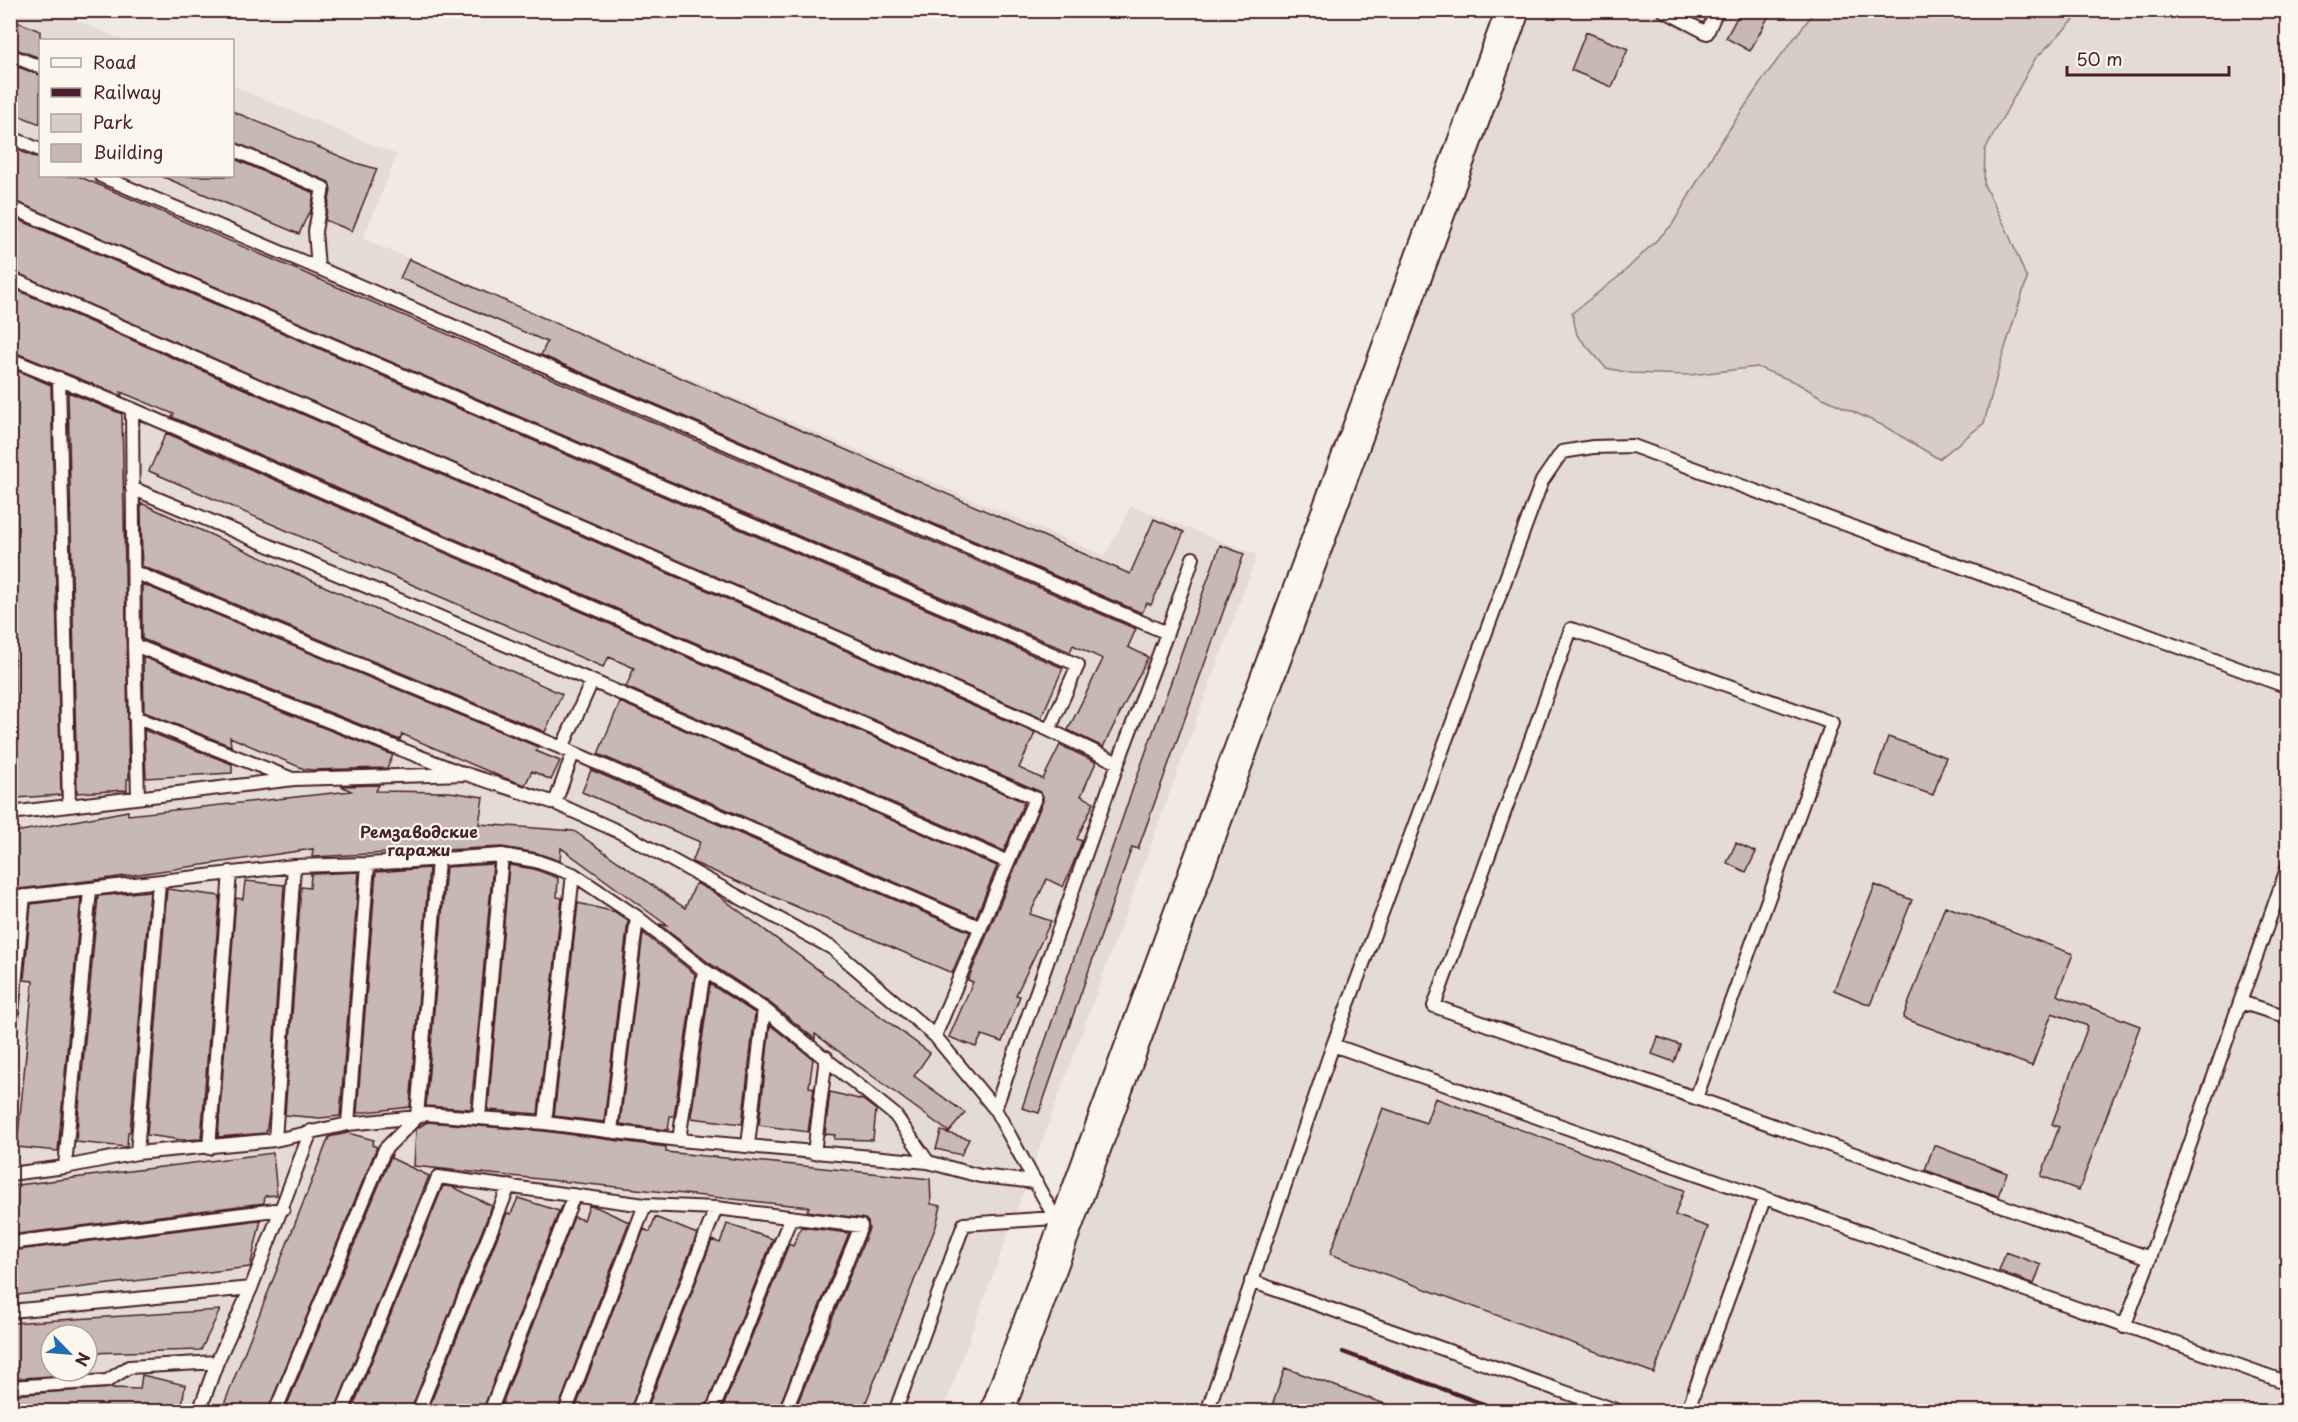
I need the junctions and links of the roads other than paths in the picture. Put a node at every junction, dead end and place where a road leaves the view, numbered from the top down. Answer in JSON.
{"nodes":[{"id":1,"x":1514,"y":10,"type":"edge"},
{"id":2,"x":1663,"y":10,"type":"edge"},
{"id":3,"x":1717,"y":10,"type":"edge"},
{"id":4,"x":10,"y":55,"type":"edge"},
{"id":5,"x":39,"y":68,"type":"edge"},
{"id":6,"x":10,"y":137,"type":"edge"},
{"id":7,"x":39,"y":150,"type":"edge"},
{"id":8,"x":234,"y":150,"type":"edge"},
{"id":9,"x":103,"y":177,"type":"edge"},
{"id":10,"x":10,"y":207,"type":"edge"},
{"id":11,"x":318,"y":268,"type":"junction"},
{"id":12,"x":10,"y":278,"type":"edge"},
{"id":13,"x":10,"y":359,"type":"edge"},
{"id":14,"x":59,"y":378,"type":"junction"},
{"id":15,"x":132,"y":409,"type":"junction"},
{"id":16,"x":132,"y":488,"type":"junction"},
{"id":17,"x":1193,"y":558,"type":"dead end"},
{"id":18,"x":134,"y":572,"type":"junction"},
{"id":19,"x":1167,"y":633,"type":"junction"},
{"id":20,"x":134,"y":645,"type":"junction"},
{"id":21,"x":592,"y":681,"type":"junction"},
{"id":22,"x":2288,"y":687,"type":"edge"},
{"id":23,"x":135,"y":717,"type":"junction"},
{"id":24,"x":1048,"y":730,"type":"junction"},
{"id":25,"x":567,"y":751,"type":"junction"},
{"id":26,"x":1118,"y":763,"type":"junction"},
{"id":27,"x":466,"y":774,"type":"junction"},
{"id":28,"x":294,"y":779,"type":"junction"},
{"id":29,"x":138,"y":797,"type":"junction"},
{"id":30,"x":555,"y":803,"type":"junction"},
{"id":31,"x":69,"y":805,"type":"junction"},
{"id":32,"x":10,"y":813,"type":"edge"},
{"id":33,"x":502,"y":855,"type":"junction"},
{"id":34,"x":438,"y":860,"type":"junction"},
{"id":35,"x":1008,"y":862,"type":"junction"},
{"id":36,"x":368,"y":864,"type":"junction"},
{"id":37,"x":294,"y":866,"type":"junction"},
{"id":38,"x":2288,"y":866,"type":"edge"},
{"id":39,"x":230,"y":872,"type":"junction"},
{"id":40,"x":573,"y":874,"type":"junction"},
{"id":41,"x":159,"y":882,"type":"junction"},
{"id":42,"x":90,"y":890,"type":"junction"},
{"id":43,"x":24,"y":896,"type":"junction"},
{"id":44,"x":10,"y":898,"type":"edge"},
{"id":45,"x":637,"y":917,"type":"junction"},
{"id":46,"x":979,"y":927,"type":"junction"},
{"id":47,"x":704,"y":970,"type":"junction"},
{"id":48,"x":2240,"y":1002,"type":"junction"},
{"id":49,"x":764,"y":1009,"type":"junction"},
{"id":50,"x":2288,"y":1017,"type":"edge"},
{"id":51,"x":10,"y":1033,"type":"edge"},
{"id":52,"x":935,"y":1036,"type":"junction"},
{"id":53,"x":1333,"y":1045,"type":"junction"},
{"id":54,"x":826,"y":1057,"type":"junction"},
{"id":55,"x":1696,"y":1098,"type":"junction"},
{"id":56,"x":995,"y":1109,"type":"junction"},
{"id":57,"x":417,"y":1117,"type":"junction"},
{"id":58,"x":480,"y":1117,"type":"junction"},
{"id":59,"x":545,"y":1123,"type":"junction"},
{"id":60,"x":348,"y":1124,"type":"junction"},
{"id":61,"x":311,"y":1131,"type":"junction"},
{"id":62,"x":611,"y":1131,"type":"junction"},
{"id":63,"x":275,"y":1140,"type":"junction"},
{"id":64,"x":680,"y":1140,"type":"junction"},
{"id":65,"x":748,"y":1145,"type":"junction"},
{"id":66,"x":209,"y":1148,"type":"junction"},
{"id":67,"x":137,"y":1153,"type":"junction"},
{"id":68,"x":814,"y":1153,"type":"junction"},
{"id":69,"x":928,"y":1162,"type":"junction"},
{"id":70,"x":65,"y":1167,"type":"junction"},
{"id":71,"x":10,"y":1174,"type":"edge"},
{"id":72,"x":1035,"y":1182,"type":"junction"},
{"id":73,"x":509,"y":1186,"type":"junction"},
{"id":74,"x":574,"y":1196,"type":"junction"},
{"id":75,"x":1764,"y":1199,"type":"junction"},
{"id":76,"x":645,"y":1205,"type":"junction"},
{"id":77,"x":716,"y":1208,"type":"junction"},
{"id":78,"x":283,"y":1209,"type":"junction"},
{"id":79,"x":791,"y":1217,"type":"junction"},
{"id":80,"x":1059,"y":1225,"type":"junction"},
{"id":81,"x":10,"y":1243,"type":"edge"},
{"id":82,"x":2150,"y":1258,"type":"junction"},
{"id":83,"x":1251,"y":1281,"type":"junction"},
{"id":84,"x":251,"y":1288,"type":"junction"},
{"id":85,"x":10,"y":1311,"type":"edge"},
{"id":86,"x":2124,"y":1327,"type":"junction"},
{"id":87,"x":217,"y":1362,"type":"junction"},
{"id":88,"x":2288,"y":1383,"type":"edge"},
{"id":89,"x":10,"y":1387,"type":"edge"},
{"id":90,"x":199,"y":1412,"type":"edge"},
{"id":91,"x":275,"y":1412,"type":"edge"},
{"id":92,"x":342,"y":1412,"type":"edge"},
{"id":93,"x":418,"y":1412,"type":"edge"},
{"id":94,"x":490,"y":1412,"type":"edge"},
{"id":95,"x":565,"y":1412,"type":"edge"},
{"id":96,"x":637,"y":1412,"type":"edge"},
{"id":97,"x":712,"y":1412,"type":"edge"},
{"id":98,"x":785,"y":1412,"type":"edge"},
{"id":99,"x":895,"y":1412,"type":"edge"},
{"id":100,"x":997,"y":1412,"type":"edge"},
{"id":101,"x":1207,"y":1412,"type":"edge"},
{"id":102,"x":1621,"y":1412,"type":"edge"},
{"id":103,"x":1687,"y":1412,"type":"edge"}],
"edges":[{"from":1,"to":80,"type":"street"},
{"from":2,"to":3,"type":"lane"},
{"from":4,"to":5,"type":"lane"},
{"from":6,"to":7,"type":"lane"},
{"from":8,"to":11,"type":"lane"},
{"from":9,"to":11,"type":"lane"},
{"from":10,"to":24,"type":"lane"},
{"from":11,"to":19,"type":"lane"},
{"from":12,"to":24,"type":"lane"},
{"from":13,"to":14,"type":"lane"},
{"from":14,"to":15,"type":"lane"},
{"from":14,"to":31,"type":"lane"},
{"from":15,"to":16,"type":"lane"},
{"from":15,"to":35,"type":"lane"},
{"from":16,"to":18,"type":"lane"},
{"from":16,"to":21,"type":"lane"},
{"from":17,"to":19,"type":"lane"},
{"from":18,"to":20,"type":"lane"},
{"from":18,"to":25,"type":"lane"},
{"from":19,"to":26,"type":"lane"},
{"from":20,"to":23,"type":"lane"},
{"from":20,"to":27,"type":"lane"},
{"from":21,"to":25,"type":"lane"},
{"from":21,"to":35,"type":"lane"},
{"from":22,"to":53,"type":"lane"},
{"from":23,"to":28,"type":"lane"},
{"from":23,"to":29,"type":"lane"},
{"from":24,"to":26,"type":"lane"},
{"from":25,"to":30,"type":"lane"},
{"from":25,"to":46,"type":"lane"},
{"from":26,"to":56,"type":"lane"},
{"from":27,"to":28,"type":"lane"},
{"from":27,"to":30,"type":"lane"},
{"from":28,"to":29,"type":"lane"},
{"from":29,"to":31,"type":"lane"},
{"from":30,"to":52,"type":"lane"},
{"from":31,"to":32,"type":"lane"},
{"from":33,"to":34,"type":"lane"},
{"from":33,"to":40,"type":"lane"},
{"from":33,"to":58,"type":"lane"},
{"from":34,"to":36,"type":"lane"},
{"from":34,"to":57,"type":"lane"},
{"from":35,"to":46,"type":"lane"},
{"from":36,"to":37,"type":"lane"},
{"from":36,"to":60,"type":"lane"},
{"from":37,"to":39,"type":"lane"},
{"from":37,"to":63,"type":"lane"},
{"from":38,"to":48,"type":"lane"},
{"from":39,"to":41,"type":"lane"},
{"from":39,"to":66,"type":"lane"},
{"from":40,"to":45,"type":"lane"},
{"from":40,"to":59,"type":"lane"},
{"from":41,"to":42,"type":"lane"},
{"from":41,"to":67,"type":"lane"},
{"from":42,"to":43,"type":"lane"},
{"from":42,"to":70,"type":"lane"},
{"from":43,"to":44,"type":"lane"},
{"from":43,"to":51,"type":"lane"},
{"from":45,"to":47,"type":"lane"},
{"from":45,"to":62,"type":"lane"},
{"from":46,"to":52,"type":"lane"},
{"from":47,"to":49,"type":"lane"},
{"from":47,"to":64,"type":"lane"},
{"from":48,"to":50,"type":"lane"},
{"from":48,"to":82,"type":"lane"},
{"from":49,"to":54,"type":"lane"},
{"from":49,"to":65,"type":"lane"},
{"from":52,"to":56,"type":"lane"},
{"from":53,"to":75,"type":"lane"},
{"from":53,"to":83,"type":"lane"},
{"from":54,"to":68,"type":"lane"},
{"from":54,"to":69,"type":"lane"},
{"from":55,"to":55,"type":"lane"},
{"from":55,"to":82,"type":"lane"},
{"from":56,"to":72,"type":"lane"},
{"from":57,"to":58,"type":"lane"},
{"from":57,"to":60,"type":"lane"},
{"from":57,"to":91,"type":"lane"},
{"from":58,"to":59,"type":"lane"},
{"from":59,"to":62,"type":"lane"},
{"from":60,"to":61,"type":"lane"},
{"from":61,"to":63,"type":"lane"},
{"from":61,"to":78,"type":"lane"},
{"from":62,"to":64,"type":"lane"},
{"from":63,"to":66,"type":"lane"},
{"from":64,"to":65,"type":"lane"},
{"from":65,"to":68,"type":"lane"},
{"from":66,"to":67,"type":"lane"},
{"from":67,"to":70,"type":"lane"},
{"from":68,"to":69,"type":"lane"},
{"from":69,"to":72,"type":"lane"},
{"from":70,"to":71,"type":"lane"},
{"from":72,"to":80,"type":"lane"},
{"from":73,"to":74,"type":"lane"},
{"from":73,"to":92,"type":"lane"},
{"from":73,"to":93,"type":"lane"},
{"from":74,"to":76,"type":"lane"},
{"from":74,"to":94,"type":"lane"},
{"from":75,"to":86,"type":"lane"},
{"from":75,"to":103,"type":"lane"},
{"from":76,"to":77,"type":"lane"},
{"from":76,"to":95,"type":"lane"},
{"from":77,"to":79,"type":"lane"},
{"from":77,"to":96,"type":"lane"},
{"from":78,"to":81,"type":"lane"},
{"from":78,"to":84,"type":"lane"},
{"from":79,"to":97,"type":"lane"},
{"from":79,"to":98,"type":"lane"},
{"from":80,"to":99,"type":"lane"},
{"from":80,"to":100,"type":"street"},
{"from":82,"to":86,"type":"lane"},
{"from":83,"to":101,"type":"lane"},
{"from":83,"to":102,"type":"lane"},
{"from":84,"to":85,"type":"lane"},
{"from":84,"to":87,"type":"lane"},
{"from":86,"to":88,"type":"lane"},
{"from":87,"to":89,"type":"lane"},
{"from":87,"to":90,"type":"lane"}]}
